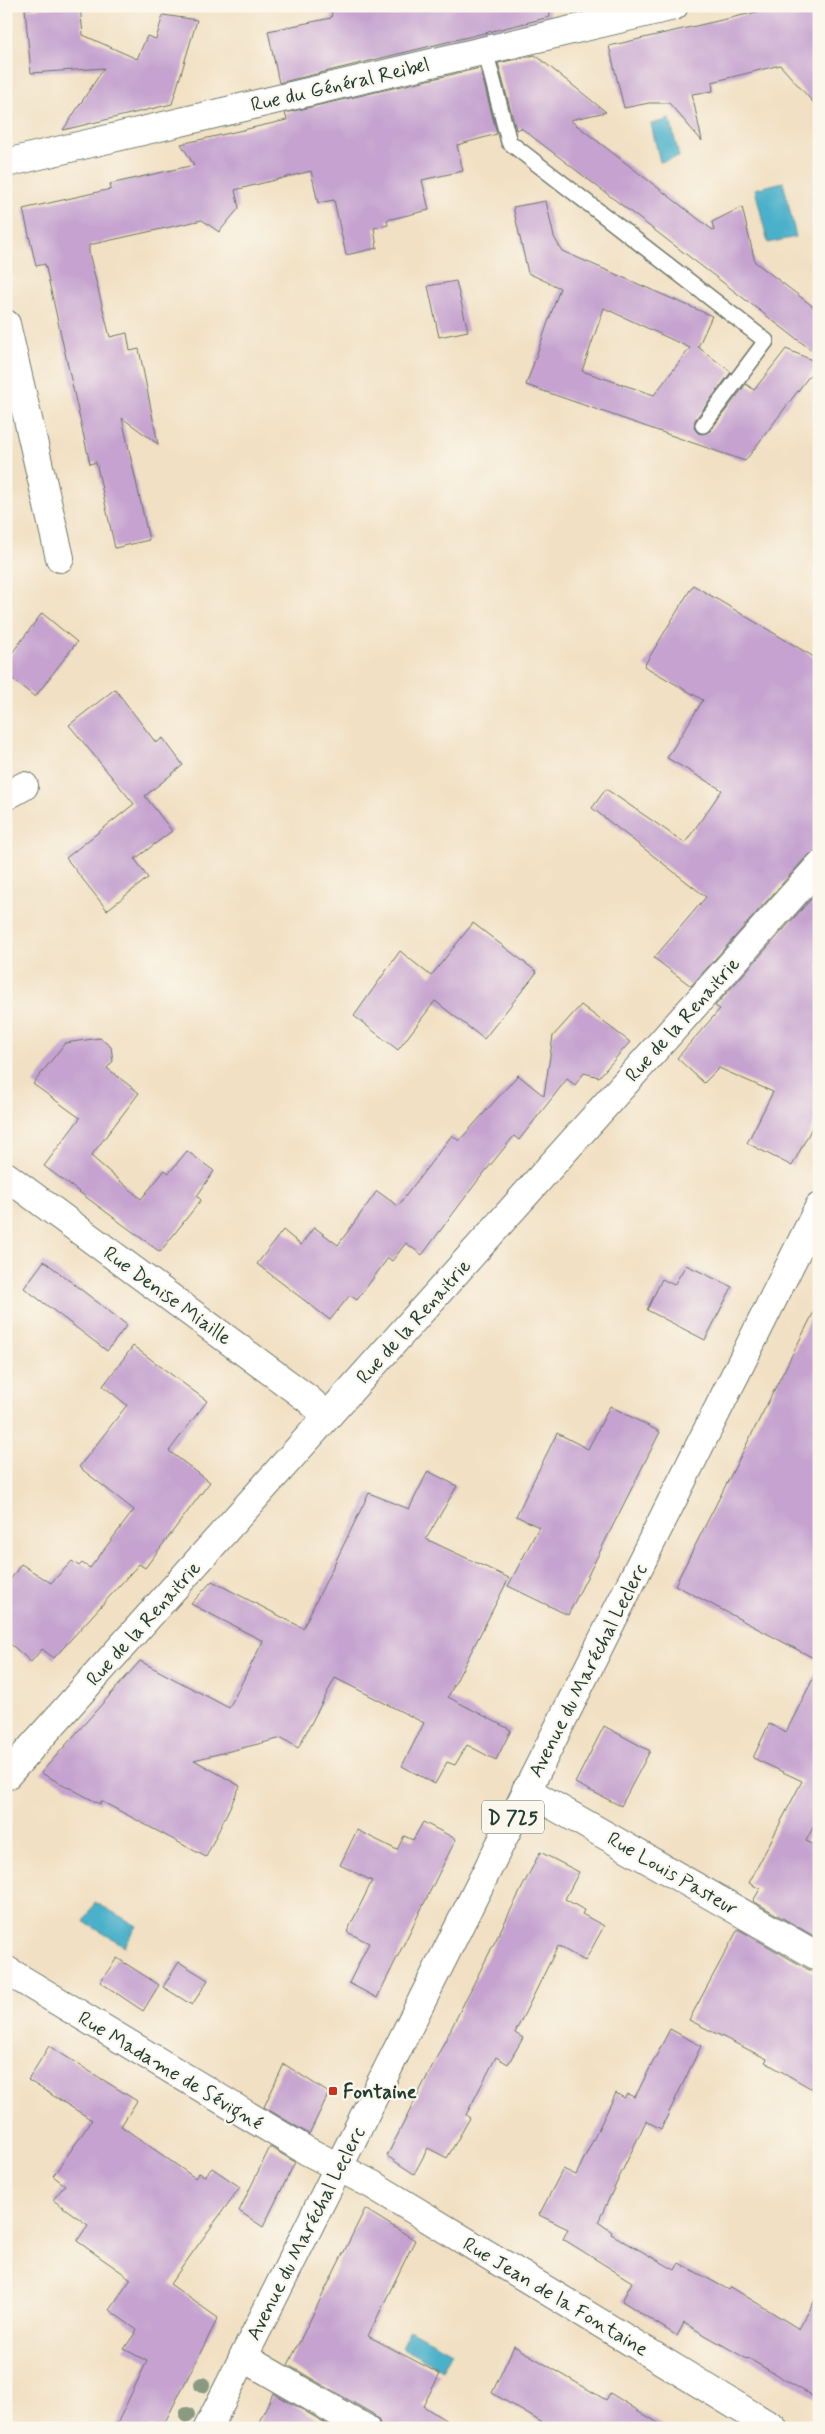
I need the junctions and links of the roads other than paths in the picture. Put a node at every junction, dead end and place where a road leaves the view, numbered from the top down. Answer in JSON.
{"nodes":[{"id":1,"x":674,"y":6,"type":"edge"},
{"id":2,"x":485,"y":50,"type":"junction"},
{"id":3,"x":6,"y":163,"type":"edge"},
{"id":4,"x":6,"y":324,"type":"edge"},
{"id":5,"x":703,"y":425,"type":"dead end"},
{"id":6,"x":60,"y":558,"type":"dead end"},
{"id":7,"x":819,"y":866,"type":"edge"},
{"id":8,"x":6,"y":1176,"type":"edge"},
{"id":9,"x":819,"y":1207,"type":"edge"},
{"id":10,"x":328,"y":1416,"type":"junction"},
{"id":11,"x":6,"y":1776,"type":"edge"},
{"id":12,"x":526,"y":1790,"type":"junction"},
{"id":13,"x":819,"y":1957,"type":"edge"},
{"id":14,"x":6,"y":1970,"type":"edge"},
{"id":15,"x":338,"y":2167,"type":"junction"},
{"id":16,"x":243,"y":2358,"type":"junction"},
{"id":17,"x":208,"y":2428,"type":"edge"},
{"id":18,"x":365,"y":2428,"type":"edge"},
{"id":19,"x":773,"y":2428,"type":"edge"}],
"edges":[{"from":1,"to":2,"type":"street","name":"Rue du Général Reibel"},
{"from":2,"to":3,"type":"street","name":"Rue du Général Reibel"},
{"from":2,"to":5,"type":"lane"},
{"from":4,"to":6,"type":"street"},
{"from":7,"to":10,"type":"street","name":"Rue de la Renaitrie"},
{"from":8,"to":10,"type":"street","name":"Rue Denise Miaille"},
{"from":9,"to":12,"type":"street","name":"Avenue du Maréchal Leclerc","number":"D 725"},
{"from":10,"to":11,"type":"street","name":"Rue de la Renaitrie"},
{"from":12,"to":13,"type":"street","name":"Rue Louis Pasteur"},
{"from":12,"to":15,"type":"street","name":"Avenue du Maréchal Leclerc","number":"D 725"},
{"from":14,"to":15,"type":"street","name":"Rue Madame de Sévigné"},
{"from":15,"to":16,"type":"street","name":"Avenue du Maréchal Leclerc","number":"D 725"},
{"from":15,"to":19,"type":"street","name":"Rue Jean de la Fontaine"},
{"from":16,"to":17,"type":"street","name":"Avenue du Maréchal Leclerc","number":"D 725"},
{"from":16,"to":18,"type":"street"}]}
